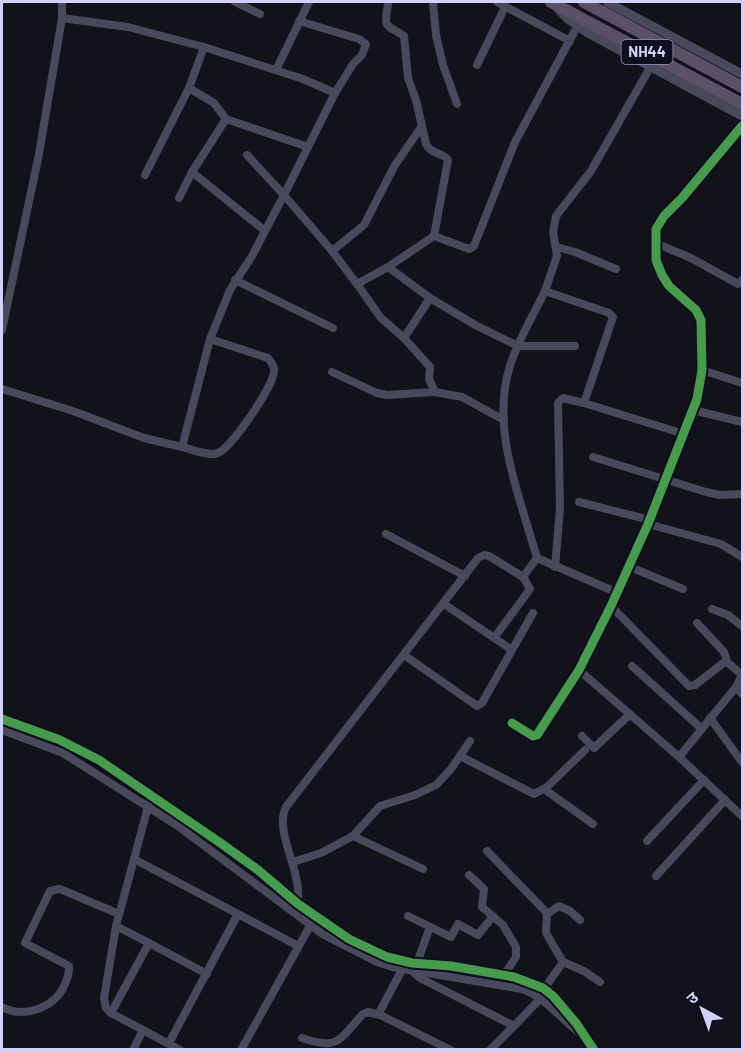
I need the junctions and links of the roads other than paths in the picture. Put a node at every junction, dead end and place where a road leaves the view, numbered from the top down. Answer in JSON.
{"nodes":[{"id":1,"x":62,"y":2,"type":"edge"},
{"id":2,"x":235,"y":2,"type":"edge"},
{"id":3,"x":309,"y":2,"type":"edge"},
{"id":4,"x":386,"y":2,"type":"edge"},
{"id":5,"x":433,"y":2,"type":"edge"},
{"id":6,"x":497,"y":2,"type":"edge"},
{"id":7,"x":551,"y":2,"type":"edge"},
{"id":8,"x":584,"y":2,"type":"edge"},
{"id":9,"x":607,"y":2,"type":"edge"},
{"id":10,"x":618,"y":4,"type":"edge"},
{"id":11,"x":505,"y":7,"type":"junction"},
{"id":12,"x":260,"y":14,"type":"dead end"},
{"id":13,"x":62,"y":18,"type":"junction"},
{"id":14,"x":299,"y":21,"type":"junction"},
{"id":15,"x":580,"y":22,"type":"junction"},
{"id":16,"x":570,"y":41,"type":"junction"},
{"id":17,"x":204,"y":47,"type":"junction"},
{"id":18,"x":477,"y":65,"type":"dead end"},
{"id":19,"x":651,"y":66,"type":"junction"},
{"id":20,"x":276,"y":70,"type":"junction"},
{"id":21,"x":742,"y":74,"type":"edge"},
{"id":22,"x":742,"y":87,"type":"edge"},
{"id":23,"x":189,"y":88,"type":"junction"},
{"id":24,"x":335,"y":93,"type":"junction"},
{"id":25,"x":457,"y":104,"type":"dead end"},
{"id":26,"x":742,"y":104,"type":"edge"},
{"id":27,"x":742,"y":116,"type":"edge"},
{"id":28,"x":226,"y":119,"type":"junction"},
{"id":29,"x":422,"y":126,"type":"junction"},
{"id":30,"x":742,"y":126,"type":"edge"},
{"id":31,"x":308,"y":147,"type":"junction"},
{"id":32,"x":248,"y":155,"type":"dead end"},
{"id":33,"x":192,"y":172,"type":"junction"},
{"id":34,"x":145,"y":175,"type":"dead end"},
{"id":35,"x":284,"y":195,"type":"junction"},
{"id":36,"x":179,"y":198,"type":"dead end"},
{"id":37,"x":264,"y":230,"type":"junction"},
{"id":38,"x":434,"y":236,"type":"junction"},
{"id":39,"x":655,"y":243,"type":"junction"},
{"id":40,"x":557,"y":247,"type":"junction"},
{"id":41,"x":332,"y":251,"type":"junction"},
{"id":42,"x":388,"y":267,"type":"junction"},
{"id":43,"x":616,"y":269,"type":"dead end"},
{"id":44,"x":235,"y":280,"type":"junction"},
{"id":45,"x":742,"y":280,"type":"edge"},
{"id":46,"x":357,"y":284,"type":"junction"},
{"id":47,"x":545,"y":291,"type":"junction"},
{"id":48,"x":430,"y":298,"type":"junction"},
{"id":49,"x":333,"y":328,"type":"dead end"},
{"id":50,"x":2,"y":330,"type":"edge"},
{"id":51,"x":404,"y":338,"type":"junction"},
{"id":52,"x":210,"y":339,"type":"junction"},
{"id":53,"x":518,"y":346,"type":"junction"},
{"id":54,"x":575,"y":346,"type":"dead end"},
{"id":55,"x":702,"y":370,"type":"junction"},
{"id":56,"x":332,"y":372,"type":"dead end"},
{"id":57,"x":742,"y":382,"type":"edge"},
{"id":58,"x":2,"y":389,"type":"edge"},
{"id":59,"x":435,"y":392,"type":"junction"},
{"id":60,"x":584,"y":403,"type":"junction"},
{"id":61,"x":693,"y":410,"type":"junction"},
{"id":62,"x":502,"y":419,"type":"junction"},
{"id":63,"x":742,"y":422,"type":"edge"},
{"id":64,"x":684,"y":434,"type":"junction"},
{"id":65,"x":182,"y":447,"type":"junction"},
{"id":66,"x":593,"y":457,"type":"dead end"},
{"id":67,"x":665,"y":480,"type":"junction"},
{"id":68,"x":742,"y":494,"type":"edge"},
{"id":69,"x":579,"y":502,"type":"dead end"},
{"id":70,"x":649,"y":522,"type":"junction"},
{"id":71,"x":386,"y":534,"type":"dead end"},
{"id":72,"x":742,"y":557,"type":"edge"},
{"id":73,"x":537,"y":558,"type":"junction"},
{"id":74,"x":555,"y":567,"type":"junction"},
{"id":75,"x":630,"y":567,"type":"junction"},
{"id":76,"x":465,"y":576,"type":"junction"},
{"id":77,"x":523,"y":577,"type":"junction"},
{"id":78,"x":683,"y":589,"type":"dead end"},
{"id":79,"x":618,"y":593,"type":"junction"},
{"id":80,"x":444,"y":604,"type":"junction"},
{"id":81,"x":611,"y":606,"type":"junction"},
{"id":82,"x":712,"y":609,"type":"dead end"},
{"id":83,"x":533,"y":614,"type":"dead end"},
{"id":84,"x":697,"y":623,"type":"dead end"},
{"id":85,"x":742,"y":626,"type":"edge"},
{"id":86,"x":494,"y":638,"type":"junction"},
{"id":87,"x":512,"y":650,"type":"junction"},
{"id":88,"x":404,"y":655,"type":"junction"},
{"id":89,"x":727,"y":661,"type":"junction"},
{"id":90,"x":632,"y":666,"type":"dead end"},
{"id":91,"x":579,"y":670,"type":"junction"},
{"id":92,"x":742,"y":675,"type":"edge"},
{"id":93,"x":736,"y":687,"type":"junction"},
{"id":94,"x":742,"y":694,"type":"edge"},
{"id":95,"x":630,"y":714,"type":"junction"},
{"id":96,"x":710,"y":718,"type":"junction"},
{"id":97,"x":2,"y":719,"type":"edge"},
{"id":98,"x":512,"y":723,"type":"dead end"},
{"id":99,"x":702,"y":729,"type":"junction"},
{"id":100,"x":2,"y":730,"type":"edge"},
{"id":101,"x":582,"y":736,"type":"dead end"},
{"id":102,"x":470,"y":741,"type":"dead end"},
{"id":103,"x":585,"y":750,"type":"dead end"},
{"id":104,"x":460,"y":756,"type":"junction"},
{"id":105,"x":679,"y":757,"type":"junction"},
{"id":106,"x":742,"y":762,"type":"edge"},
{"id":107,"x":704,"y":780,"type":"junction"},
{"id":108,"x":544,"y":789,"type":"junction"},
{"id":109,"x":151,"y":796,"type":"junction"},
{"id":110,"x":725,"y":800,"type":"junction"},
{"id":111,"x":148,"y":806,"type":"junction"},
{"id":112,"x":742,"y":816,"type":"edge"},
{"id":113,"x":593,"y":824,"type":"dead end"},
{"id":114,"x":353,"y":836,"type":"junction"},
{"id":115,"x":647,"y":841,"type":"dead end"},
{"id":116,"x":488,"y":850,"type":"dead end"},
{"id":117,"x":240,"y":858,"type":"junction"},
{"id":118,"x":134,"y":859,"type":"junction"},
{"id":119,"x":292,"y":862,"type":"junction"},
{"id":120,"x":234,"y":868,"type":"junction"},
{"id":121,"x":423,"y":868,"type":"dead end"},
{"id":122,"x":469,"y":875,"type":"dead end"},
{"id":123,"x":656,"y":876,"type":"dead end"},
{"id":124,"x":298,"y":904,"type":"junction"},
{"id":125,"x":113,"y":912,"type":"junction"},
{"id":126,"x":238,"y":914,"type":"junction"},
{"id":127,"x":547,"y":914,"type":"junction"},
{"id":128,"x":295,"y":915,"type":"junction"},
{"id":129,"x":408,"y":916,"type":"dead end"},
{"id":130,"x":493,"y":916,"type":"junction"},
{"id":131,"x":580,"y":920,"type":"dead end"},
{"id":132,"x":116,"y":926,"type":"junction"},
{"id":133,"x":310,"y":926,"type":"junction"},
{"id":134,"x":430,"y":927,"type":"junction"},
{"id":135,"x":149,"y":943,"type":"junction"},
{"id":136,"x":298,"y":946,"type":"junction"},
{"id":137,"x":563,"y":962,"type":"junction"},
{"id":138,"x":417,"y":963,"type":"junction"},
{"id":139,"x":407,"y":967,"type":"junction"},
{"id":140,"x":207,"y":974,"type":"junction"},
{"id":141,"x":504,"y":975,"type":"junction"},
{"id":142,"x":600,"y":982,"type":"dead end"},
{"id":143,"x":544,"y":989,"type":"junction"},
{"id":144,"x":541,"y":998,"type":"junction"},
{"id":145,"x":2,"y":1007,"type":"edge"},
{"id":146,"x":111,"y":1013,"type":"junction"},
{"id":147,"x":380,"y":1015,"type":"junction"},
{"id":148,"x":514,"y":1026,"type":"junction"},
{"id":149,"x":142,"y":1030,"type":"junction"},
{"id":150,"x":585,"y":1037,"type":"junction"},
{"id":151,"x":302,"y":1038,"type":"dead end"},
{"id":152,"x":169,"y":1043,"type":"junction"},
{"id":153,"x":133,"y":1050,"type":"edge"},
{"id":154,"x":180,"y":1050,"type":"edge"},
{"id":155,"x":241,"y":1050,"type":"edge"},
{"id":156,"x":451,"y":1050,"type":"edge"},
{"id":157,"x":490,"y":1050,"type":"edge"},
{"id":158,"x":594,"y":1050,"type":"edge"}],
"edges":[{"from":1,"to":13,"type":"street"},
{"from":2,"to":12,"type":"street"},
{"from":3,"to":14,"type":"street"},
{"from":4,"to":29,"type":"street"},
{"from":5,"to":25,"type":"street"},
{"from":6,"to":11,"type":"street"},
{"from":7,"to":15,"type":"highway","number":"NH44"},
{"from":8,"to":22,"type":"highway","number":"NH44"},
{"from":9,"to":10,"type":"street"},
{"from":10,"to":21,"type":"street"},
{"from":11,"to":16,"type":"street"},
{"from":11,"to":18,"type":"street"},
{"from":13,"to":17,"type":"street"},
{"from":13,"to":50,"type":"street"},
{"from":14,"to":20,"type":"street"},
{"from":14,"to":24,"type":"street"},
{"from":15,"to":16,"type":"street"},
{"from":15,"to":19,"type":"street"},
{"from":15,"to":26,"type":"highway","number":"NH44"},
{"from":16,"to":38,"type":"street"},
{"from":17,"to":20,"type":"street"},
{"from":17,"to":23,"type":"street"},
{"from":19,"to":27,"type":"street"},
{"from":19,"to":40,"type":"street"},
{"from":20,"to":24,"type":"street"},
{"from":23,"to":28,"type":"street"},
{"from":23,"to":34,"type":"street"},
{"from":24,"to":31,"type":"street"},
{"from":28,"to":31,"type":"street"},
{"from":28,"to":33,"type":"street"},
{"from":29,"to":38,"type":"street"},
{"from":29,"to":41,"type":"street"},
{"from":30,"to":39,"type":"street"},
{"from":31,"to":35,"type":"street"},
{"from":32,"to":35,"type":"street"},
{"from":33,"to":36,"type":"street"},
{"from":33,"to":37,"type":"street"},
{"from":35,"to":37,"type":"street"},
{"from":35,"to":41,"type":"street"},
{"from":37,"to":44,"type":"street"},
{"from":38,"to":42,"type":"street"},
{"from":39,"to":45,"type":"street"},
{"from":39,"to":55,"type":"street"},
{"from":40,"to":43,"type":"street"},
{"from":40,"to":47,"type":"street"},
{"from":41,"to":46,"type":"street"},
{"from":42,"to":46,"type":"street"},
{"from":42,"to":48,"type":"street"},
{"from":44,"to":49,"type":"street"},
{"from":44,"to":52,"type":"street"},
{"from":46,"to":51,"type":"street"},
{"from":47,"to":53,"type":"street"},
{"from":47,"to":60,"type":"street"},
{"from":48,"to":51,"type":"street"},
{"from":48,"to":53,"type":"street"},
{"from":51,"to":59,"type":"street"},
{"from":52,"to":65,"type":"street"},
{"from":52,"to":65,"type":"street"},
{"from":53,"to":54,"type":"street"},
{"from":53,"to":62,"type":"street"},
{"from":55,"to":57,"type":"street"},
{"from":55,"to":61,"type":"street"},
{"from":56,"to":59,"type":"street"},
{"from":58,"to":65,"type":"street"},
{"from":59,"to":62,"type":"street"},
{"from":60,"to":64,"type":"street"},
{"from":60,"to":74,"type":"street"},
{"from":61,"to":63,"type":"street"},
{"from":61,"to":64,"type":"street"},
{"from":62,"to":73,"type":"street"},
{"from":64,"to":67,"type":"street"},
{"from":66,"to":67,"type":"street"},
{"from":67,"to":68,"type":"street"},
{"from":67,"to":70,"type":"street"},
{"from":69,"to":70,"type":"street"},
{"from":70,"to":72,"type":"street"},
{"from":70,"to":75,"type":"street"},
{"from":71,"to":76,"type":"street"},
{"from":73,"to":74,"type":"street"},
{"from":73,"to":77,"type":"street"},
{"from":74,"to":79,"type":"street"},
{"from":75,"to":78,"type":"street"},
{"from":75,"to":79,"type":"street"},
{"from":76,"to":77,"type":"street"},
{"from":76,"to":80,"type":"street"},
{"from":77,"to":86,"type":"street"},
{"from":79,"to":81,"type":"street"},
{"from":80,"to":86,"type":"street"},
{"from":80,"to":88,"type":"street"},
{"from":81,"to":89,"type":"street"},
{"from":81,"to":91,"type":"street"},
{"from":82,"to":85,"type":"street"},
{"from":83,"to":87,"type":"street"},
{"from":84,"to":89,"type":"street"},
{"from":86,"to":87,"type":"street"},
{"from":87,"to":88,"type":"street"},
{"from":88,"to":119,"type":"street"},
{"from":89,"to":92,"type":"street"},
{"from":90,"to":99,"type":"street"},
{"from":91,"to":95,"type":"street"},
{"from":91,"to":98,"type":"street"},
{"from":92,"to":93,"type":"street"},
{"from":93,"to":94,"type":"street"},
{"from":93,"to":96,"type":"street"},
{"from":95,"to":101,"type":"street"},
{"from":95,"to":105,"type":"street"},
{"from":96,"to":99,"type":"street"},
{"from":96,"to":106,"type":"street"},
{"from":97,"to":109,"type":"street"},
{"from":99,"to":105,"type":"street"},
{"from":100,"to":111,"type":"street"},
{"from":102,"to":104,"type":"street"},
{"from":103,"to":108,"type":"street"},
{"from":104,"to":108,"type":"street"},
{"from":104,"to":114,"type":"street"},
{"from":105,"to":107,"type":"street"},
{"from":107,"to":110,"type":"street"},
{"from":107,"to":115,"type":"street"},
{"from":108,"to":113,"type":"street"},
{"from":109,"to":111,"type":"street"},
{"from":109,"to":117,"type":"street"},
{"from":110,"to":112,"type":"street"},
{"from":110,"to":123,"type":"street"},
{"from":111,"to":118,"type":"street"},
{"from":111,"to":120,"type":"street"},
{"from":114,"to":119,"type":"street"},
{"from":114,"to":121,"type":"street"},
{"from":116,"to":127,"type":"street"},
{"from":117,"to":120,"type":"street"},
{"from":117,"to":124,"type":"street"},
{"from":118,"to":125,"type":"street"},
{"from":118,"to":126,"type":"street"},
{"from":119,"to":124,"type":"street"},
{"from":120,"to":128,"type":"street"},
{"from":122,"to":130,"type":"street"},
{"from":124,"to":128,"type":"street"},
{"from":124,"to":139,"type":"street"},
{"from":125,"to":132,"type":"street"},
{"from":125,"to":145,"type":"street"},
{"from":126,"to":136,"type":"street"},
{"from":126,"to":140,"type":"street"},
{"from":127,"to":131,"type":"street"},
{"from":127,"to":137,"type":"street"},
{"from":128,"to":133,"type":"street"},
{"from":129,"to":134,"type":"street"},
{"from":130,"to":134,"type":"street"},
{"from":130,"to":141,"type":"street"},
{"from":132,"to":135,"type":"street"},
{"from":132,"to":146,"type":"street"},
{"from":133,"to":136,"type":"street"},
{"from":133,"to":139,"type":"street"},
{"from":134,"to":138,"type":"street"},
{"from":135,"to":140,"type":"street"},
{"from":135,"to":146,"type":"street"},
{"from":136,"to":155,"type":"street"},
{"from":137,"to":142,"type":"street"},
{"from":137,"to":143,"type":"street"},
{"from":138,"to":139,"type":"street"},
{"from":138,"to":141,"type":"street"},
{"from":139,"to":144,"type":"street"},
{"from":139,"to":147,"type":"street"},
{"from":139,"to":148,"type":"street"},
{"from":140,"to":152,"type":"street"},
{"from":141,"to":143,"type":"street"},
{"from":143,"to":150,"type":"street"},
{"from":144,"to":148,"type":"street"},
{"from":144,"to":150,"type":"street"},
{"from":146,"to":149,"type":"street"},
{"from":147,"to":151,"type":"street"},
{"from":147,"to":156,"type":"street"},
{"from":148,"to":157,"type":"street"},
{"from":149,"to":152,"type":"street"},
{"from":149,"to":153,"type":"street"},
{"from":150,"to":158,"type":"street"},
{"from":152,"to":154,"type":"street"}]}
